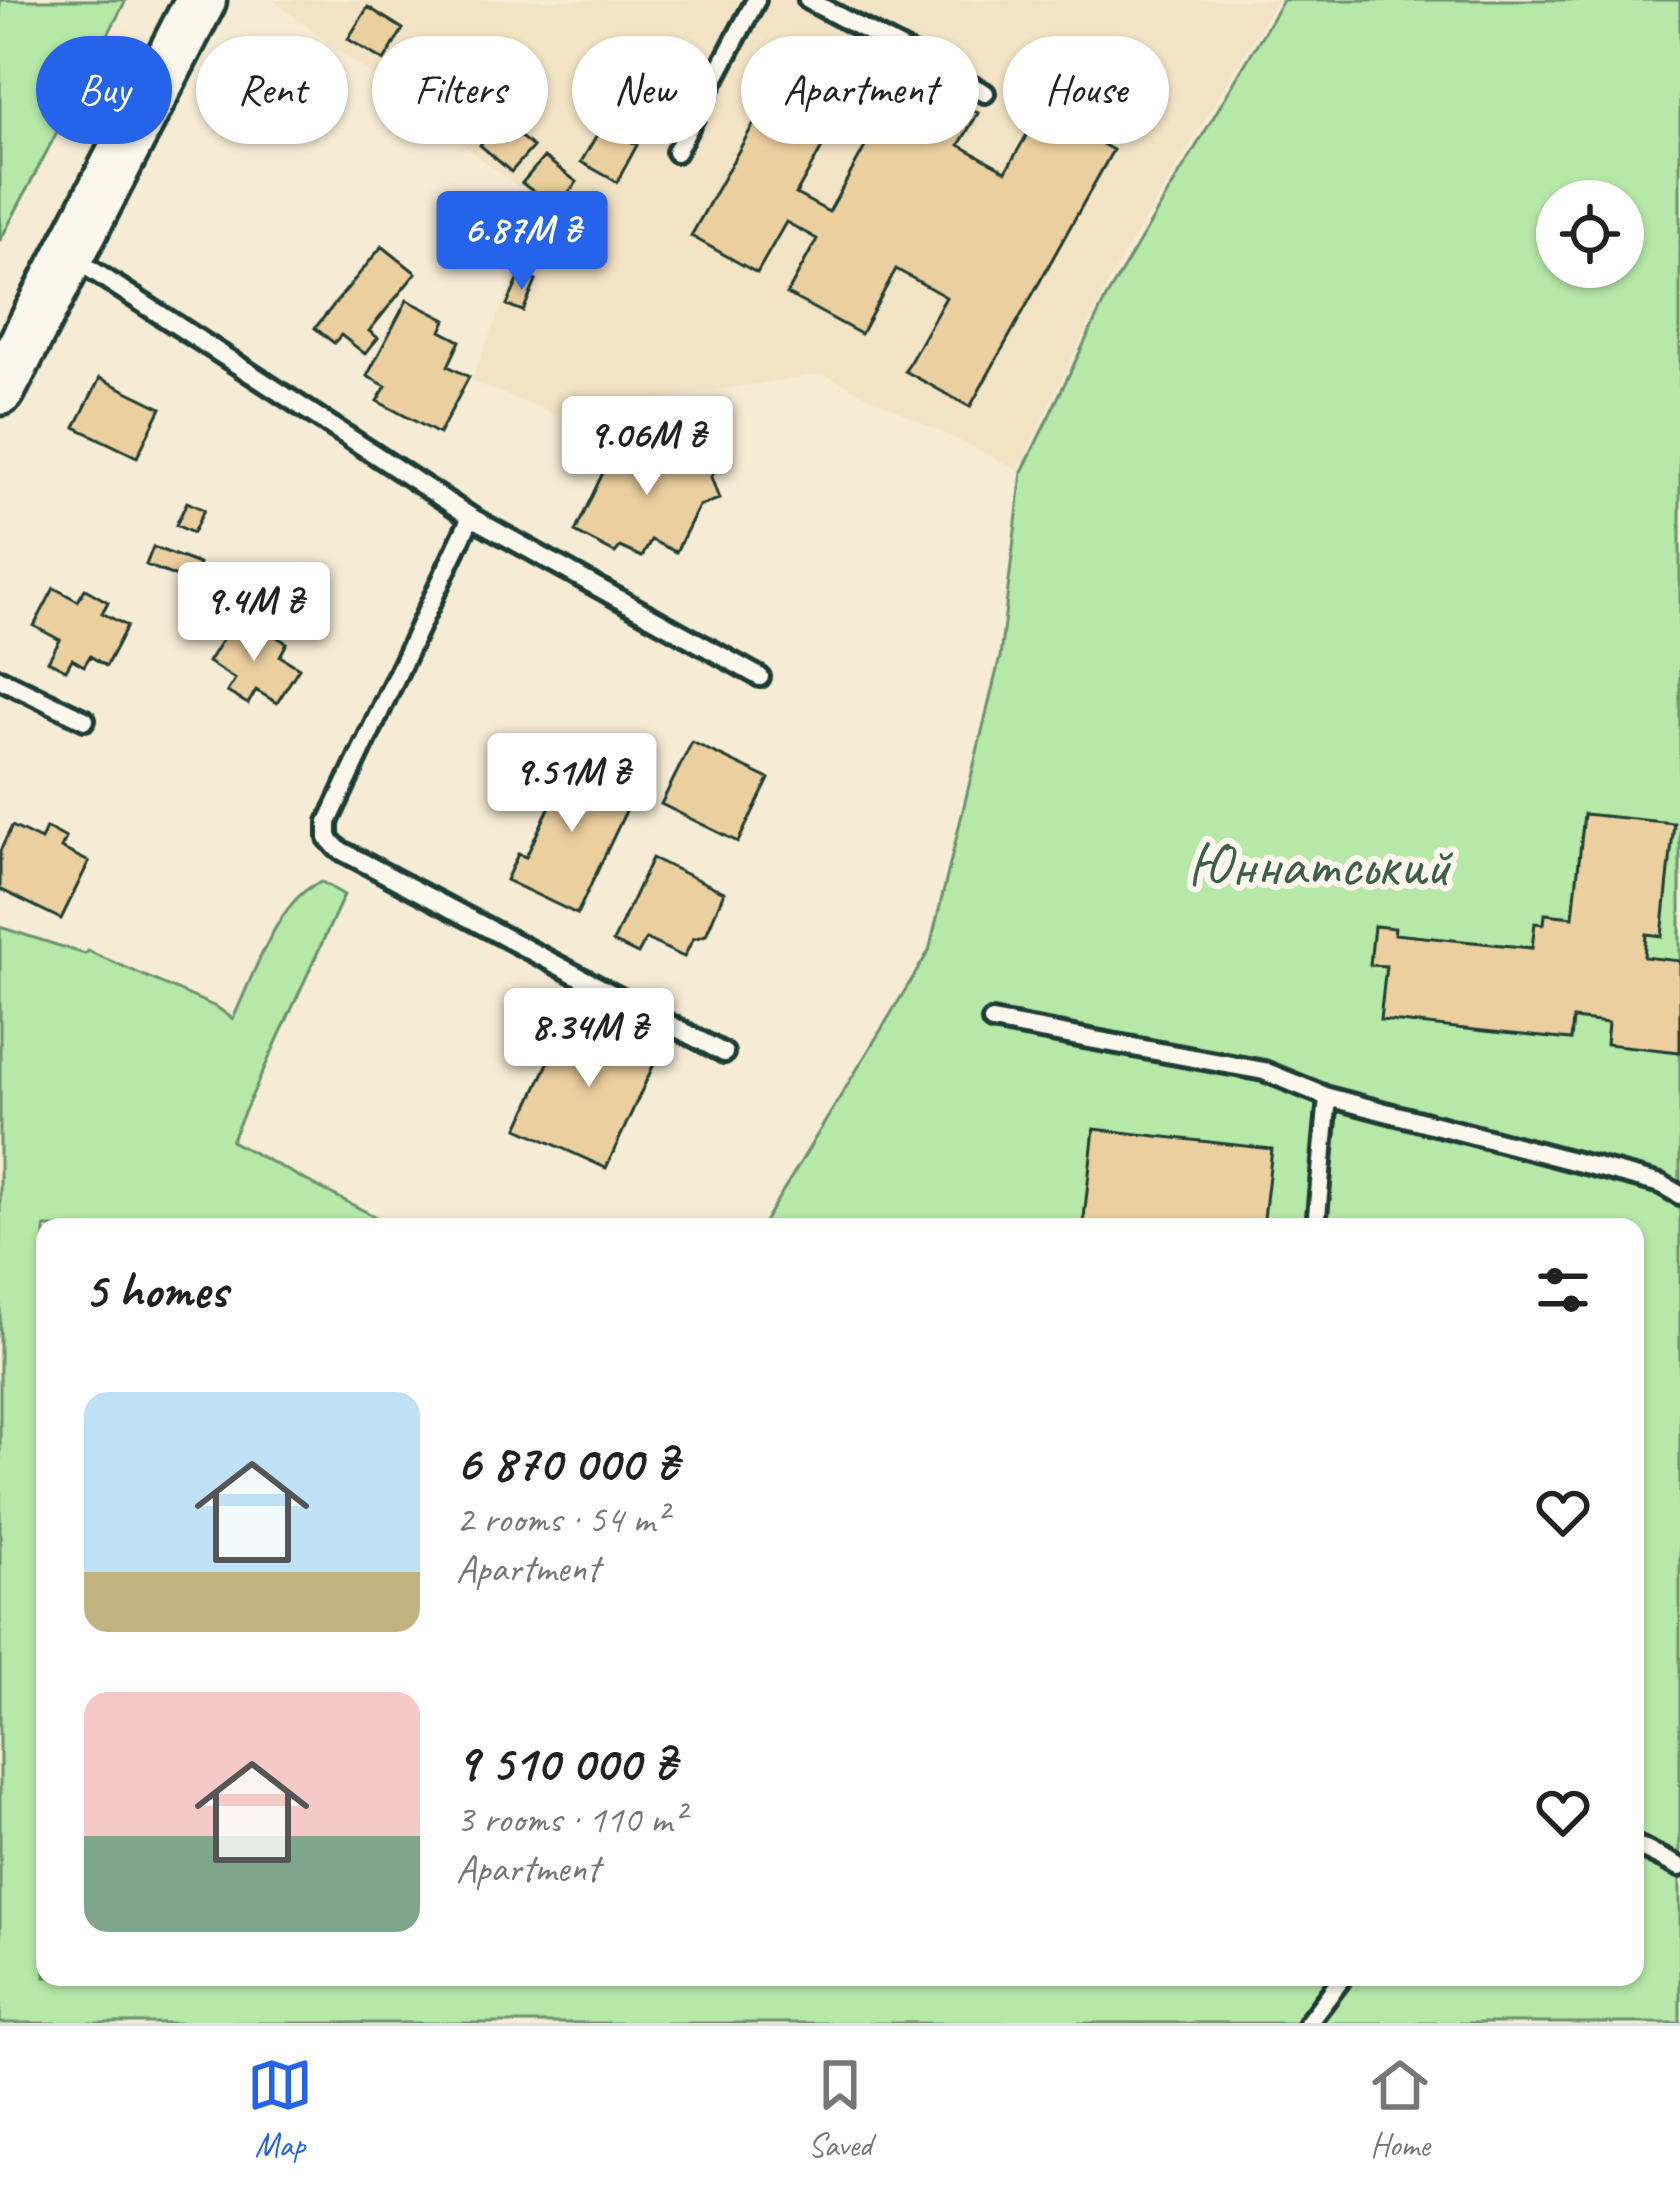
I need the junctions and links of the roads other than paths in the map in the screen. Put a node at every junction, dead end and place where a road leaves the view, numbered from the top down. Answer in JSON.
{"nodes":[{"id":1,"x":201,"y":0,"type":"edge"},
{"id":2,"x":756,"y":0,"type":"edge"},
{"id":3,"x":808,"y":0,"type":"edge"},
{"id":4,"x":876,"y":36,"type":"edge"},
{"id":5,"x":979,"y":90,"type":"edge"},
{"id":6,"x":985,"y":93,"type":"dead end"},
{"id":7,"x":676,"y":152,"type":"dead end"},
{"id":8,"x":71,"y":257,"type":"junction"},
{"id":9,"x":0,"y":390,"type":"edge"},
{"id":10,"x":471,"y":517,"type":"junction"},
{"id":11,"x":760,"y":677,"type":"dead end"},
{"id":12,"x":0,"y":679,"type":"edge"},
{"id":13,"x":85,"y":719,"type":"dead end"},
{"id":14,"x":992,"y":1021,"type":"dead end"},
{"id":15,"x":724,"y":1053,"type":"dead end"},
{"id":16,"x":1328,"y":1097,"type":"junction"},
{"id":17,"x":1680,"y":1195,"type":"edge"},
{"id":18,"x":1317,"y":1218,"type":"edge"},
{"id":19,"x":1644,"y":1849,"type":"edge"},
{"id":20,"x":1680,"y":1867,"type":"edge"},
{"id":21,"x":1336,"y":1986,"type":"edge"},
{"id":22,"x":1308,"y":2023,"type":"edge"}],
"edges":[{"from":1,"to":8,"type":"main road"},
{"from":2,"to":7,"type":"lane"},
{"from":3,"to":4,"type":"lane"},
{"from":5,"to":6,"type":"lane"},
{"from":8,"to":9,"type":"main road"},
{"from":8,"to":10,"type":"lane"},
{"from":10,"to":11,"type":"lane"},
{"from":10,"to":15,"type":"lane"},
{"from":12,"to":13,"type":"lane"},
{"from":14,"to":16,"type":"lane"},
{"from":16,"to":17,"type":"lane"},
{"from":16,"to":18,"type":"lane"},
{"from":19,"to":20,"type":"lane"},
{"from":21,"to":22,"type":"lane"}]}
